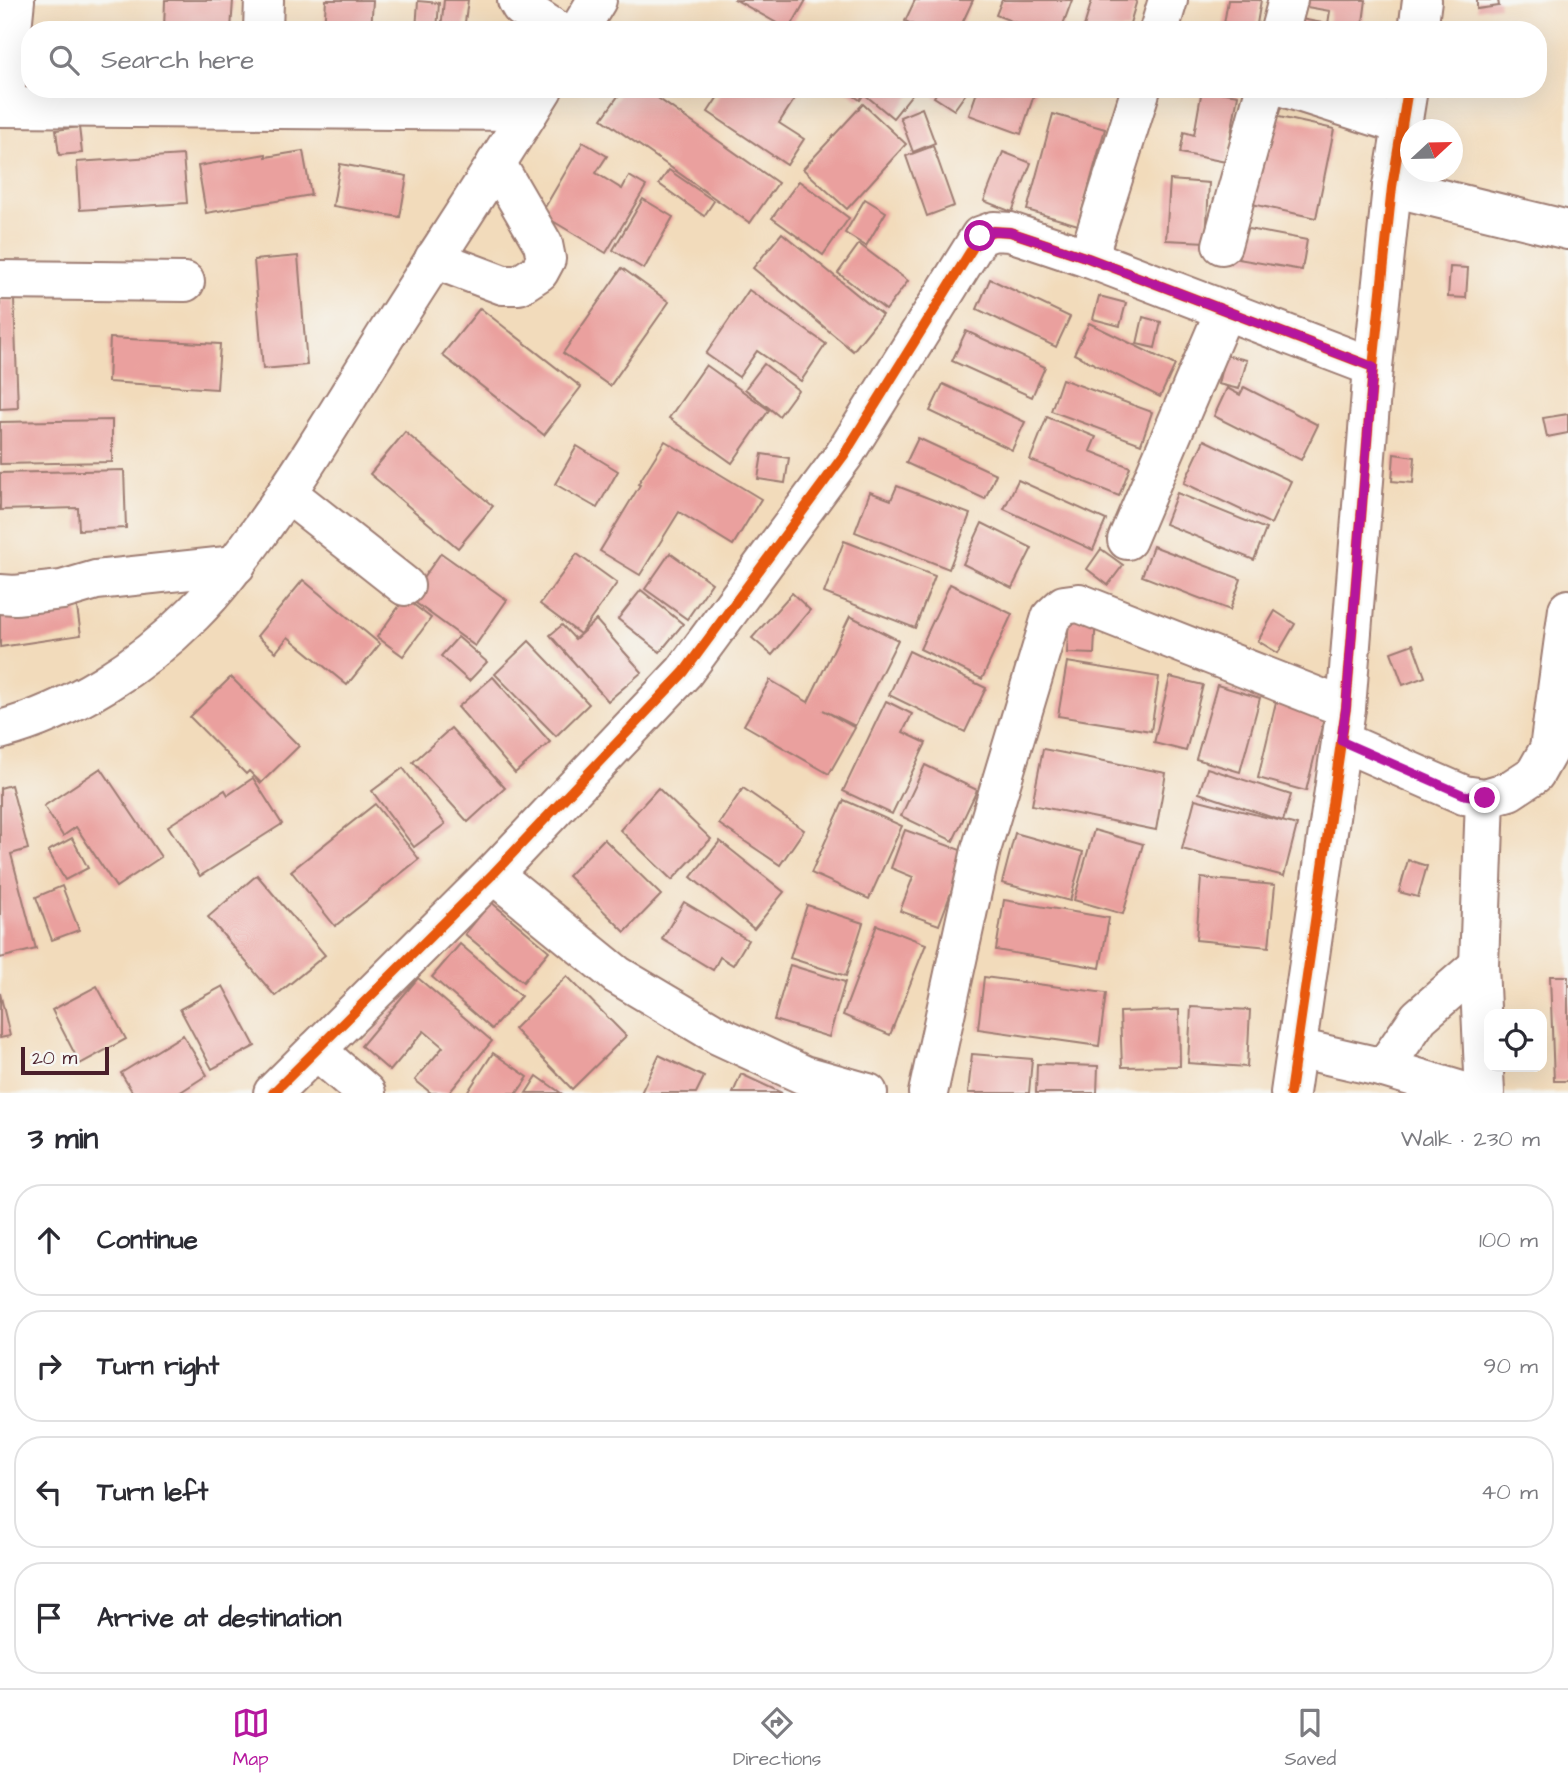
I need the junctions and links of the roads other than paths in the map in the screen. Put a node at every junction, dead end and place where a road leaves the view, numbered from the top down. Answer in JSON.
{"nodes":[{"id":1,"x":15,"y":0,"type":"edge"},
{"id":2,"x":264,"y":0,"type":"edge"},
{"id":3,"x":517,"y":0,"type":"edge"},
{"id":4,"x":597,"y":0,"type":"edge"},
{"id":5,"x":1168,"y":0,"type":"edge"},
{"id":6,"x":1288,"y":0,"type":"edge"},
{"id":7,"x":1422,"y":0,"type":"edge"},
{"id":8,"x":263,"y":21,"type":"edge"},
{"id":9,"x":543,"y":21,"type":"edge"},
{"id":10,"x":584,"y":21,"type":"edge"},
{"id":11,"x":1162,"y":21,"type":"edge"},
{"id":12,"x":1282,"y":21,"type":"edge"},
{"id":13,"x":1419,"y":21,"type":"edge"},
{"id":14,"x":1138,"y":98,"type":"edge"},
{"id":15,"x":1263,"y":98,"type":"edge"},
{"id":16,"x":1347,"y":98,"type":"edge"},
{"id":17,"x":261,"y":99,"type":"edge"},
{"id":18,"x":536,"y":100,"type":"edge"},
{"id":19,"x":2,"y":107,"type":"edge"},
{"id":20,"x":1405,"y":107,"type":"edge"},
{"id":21,"x":496,"y":163,"type":"junction"},
{"id":22,"x":1392,"y":187,"type":"junction"},
{"id":23,"x":1568,"y":230,"type":"edge"},
{"id":24,"x":1223,"y":245,"type":"dead end"},
{"id":25,"x":1088,"y":258,"type":"junction"},
{"id":26,"x":434,"y":259,"type":"junction"},
{"id":27,"x":0,"y":280,"type":"edge"},
{"id":28,"x":186,"y":282,"type":"dead end"},
{"id":29,"x":1225,"y":310,"type":"junction"},
{"id":30,"x":1373,"y":367,"type":"junction"},
{"id":31,"x":288,"y":493,"type":"junction"},
{"id":32,"x":1127,"y":540,"type":"dead end"},
{"id":33,"x":236,"y":565,"type":"junction"},
{"id":34,"x":405,"y":586,"type":"dead end"},
{"id":35,"x":0,"y":594,"type":"edge"},
{"id":36,"x":1568,"y":609,"type":"edge"},
{"id":37,"x":1343,"y":724,"type":"junction"},
{"id":38,"x":0,"y":730,"type":"edge"},
{"id":39,"x":1485,"y":798,"type":"junction"},
{"id":40,"x":493,"y":874,"type":"junction"},
{"id":41,"x":1479,"y":965,"type":"junction"},
{"id":42,"x":1297,"y":1048,"type":"junction"},
{"id":43,"x":316,"y":1050,"type":"junction"},
{"id":44,"x":1384,"y":1068,"type":"junction"},
{"id":45,"x":273,"y":1093,"type":"edge"},
{"id":46,"x":366,"y":1093,"type":"edge"},
{"id":47,"x":868,"y":1093,"type":"edge"},
{"id":48,"x":928,"y":1093,"type":"edge"},
{"id":49,"x":1290,"y":1093,"type":"edge"},
{"id":50,"x":1468,"y":1093,"type":"edge"},
{"id":51,"x":1485,"y":1093,"type":"edge"}],
"edges":[{"from":1,"to":19,"type":"street"},
{"from":2,"to":8,"type":"street"},
{"from":3,"to":9,"type":"street"},
{"from":4,"to":10,"type":"street"},
{"from":5,"to":11,"type":"street"},
{"from":6,"to":12,"type":"street"},
{"from":7,"to":13,"type":"street"},
{"from":14,"to":25,"type":"street"},
{"from":15,"to":24,"type":"street"},
{"from":16,"to":20,"type":"street"},
{"from":17,"to":18,"type":"street"},
{"from":17,"to":19,"type":"street"},
{"from":18,"to":21,"type":"street"},
{"from":20,"to":22,"type":"street"},
{"from":21,"to":26,"type":"street"},
{"from":21,"to":26,"type":"street"},
{"from":22,"to":23,"type":"street"},
{"from":22,"to":30,"type":"street"},
{"from":25,"to":29,"type":"street"},
{"from":25,"to":40,"type":"street"},
{"from":26,"to":31,"type":"street"},
{"from":27,"to":28,"type":"street"},
{"from":29,"to":30,"type":"street"},
{"from":29,"to":32,"type":"street"},
{"from":30,"to":37,"type":"street"},
{"from":31,"to":33,"type":"street"},
{"from":31,"to":34,"type":"street"},
{"from":33,"to":35,"type":"street"},
{"from":33,"to":38,"type":"street"},
{"from":36,"to":39,"type":"street"},
{"from":37,"to":39,"type":"street"},
{"from":37,"to":42,"type":"street"},
{"from":37,"to":48,"type":"street"},
{"from":39,"to":41,"type":"street"},
{"from":40,"to":43,"type":"street"},
{"from":40,"to":47,"type":"street"},
{"from":41,"to":44,"type":"street"},
{"from":41,"to":51,"type":"street"},
{"from":42,"to":44,"type":"street"},
{"from":42,"to":49,"type":"street"},
{"from":43,"to":45,"type":"street"},
{"from":43,"to":46,"type":"street"},
{"from":44,"to":50,"type":"street"}]}
